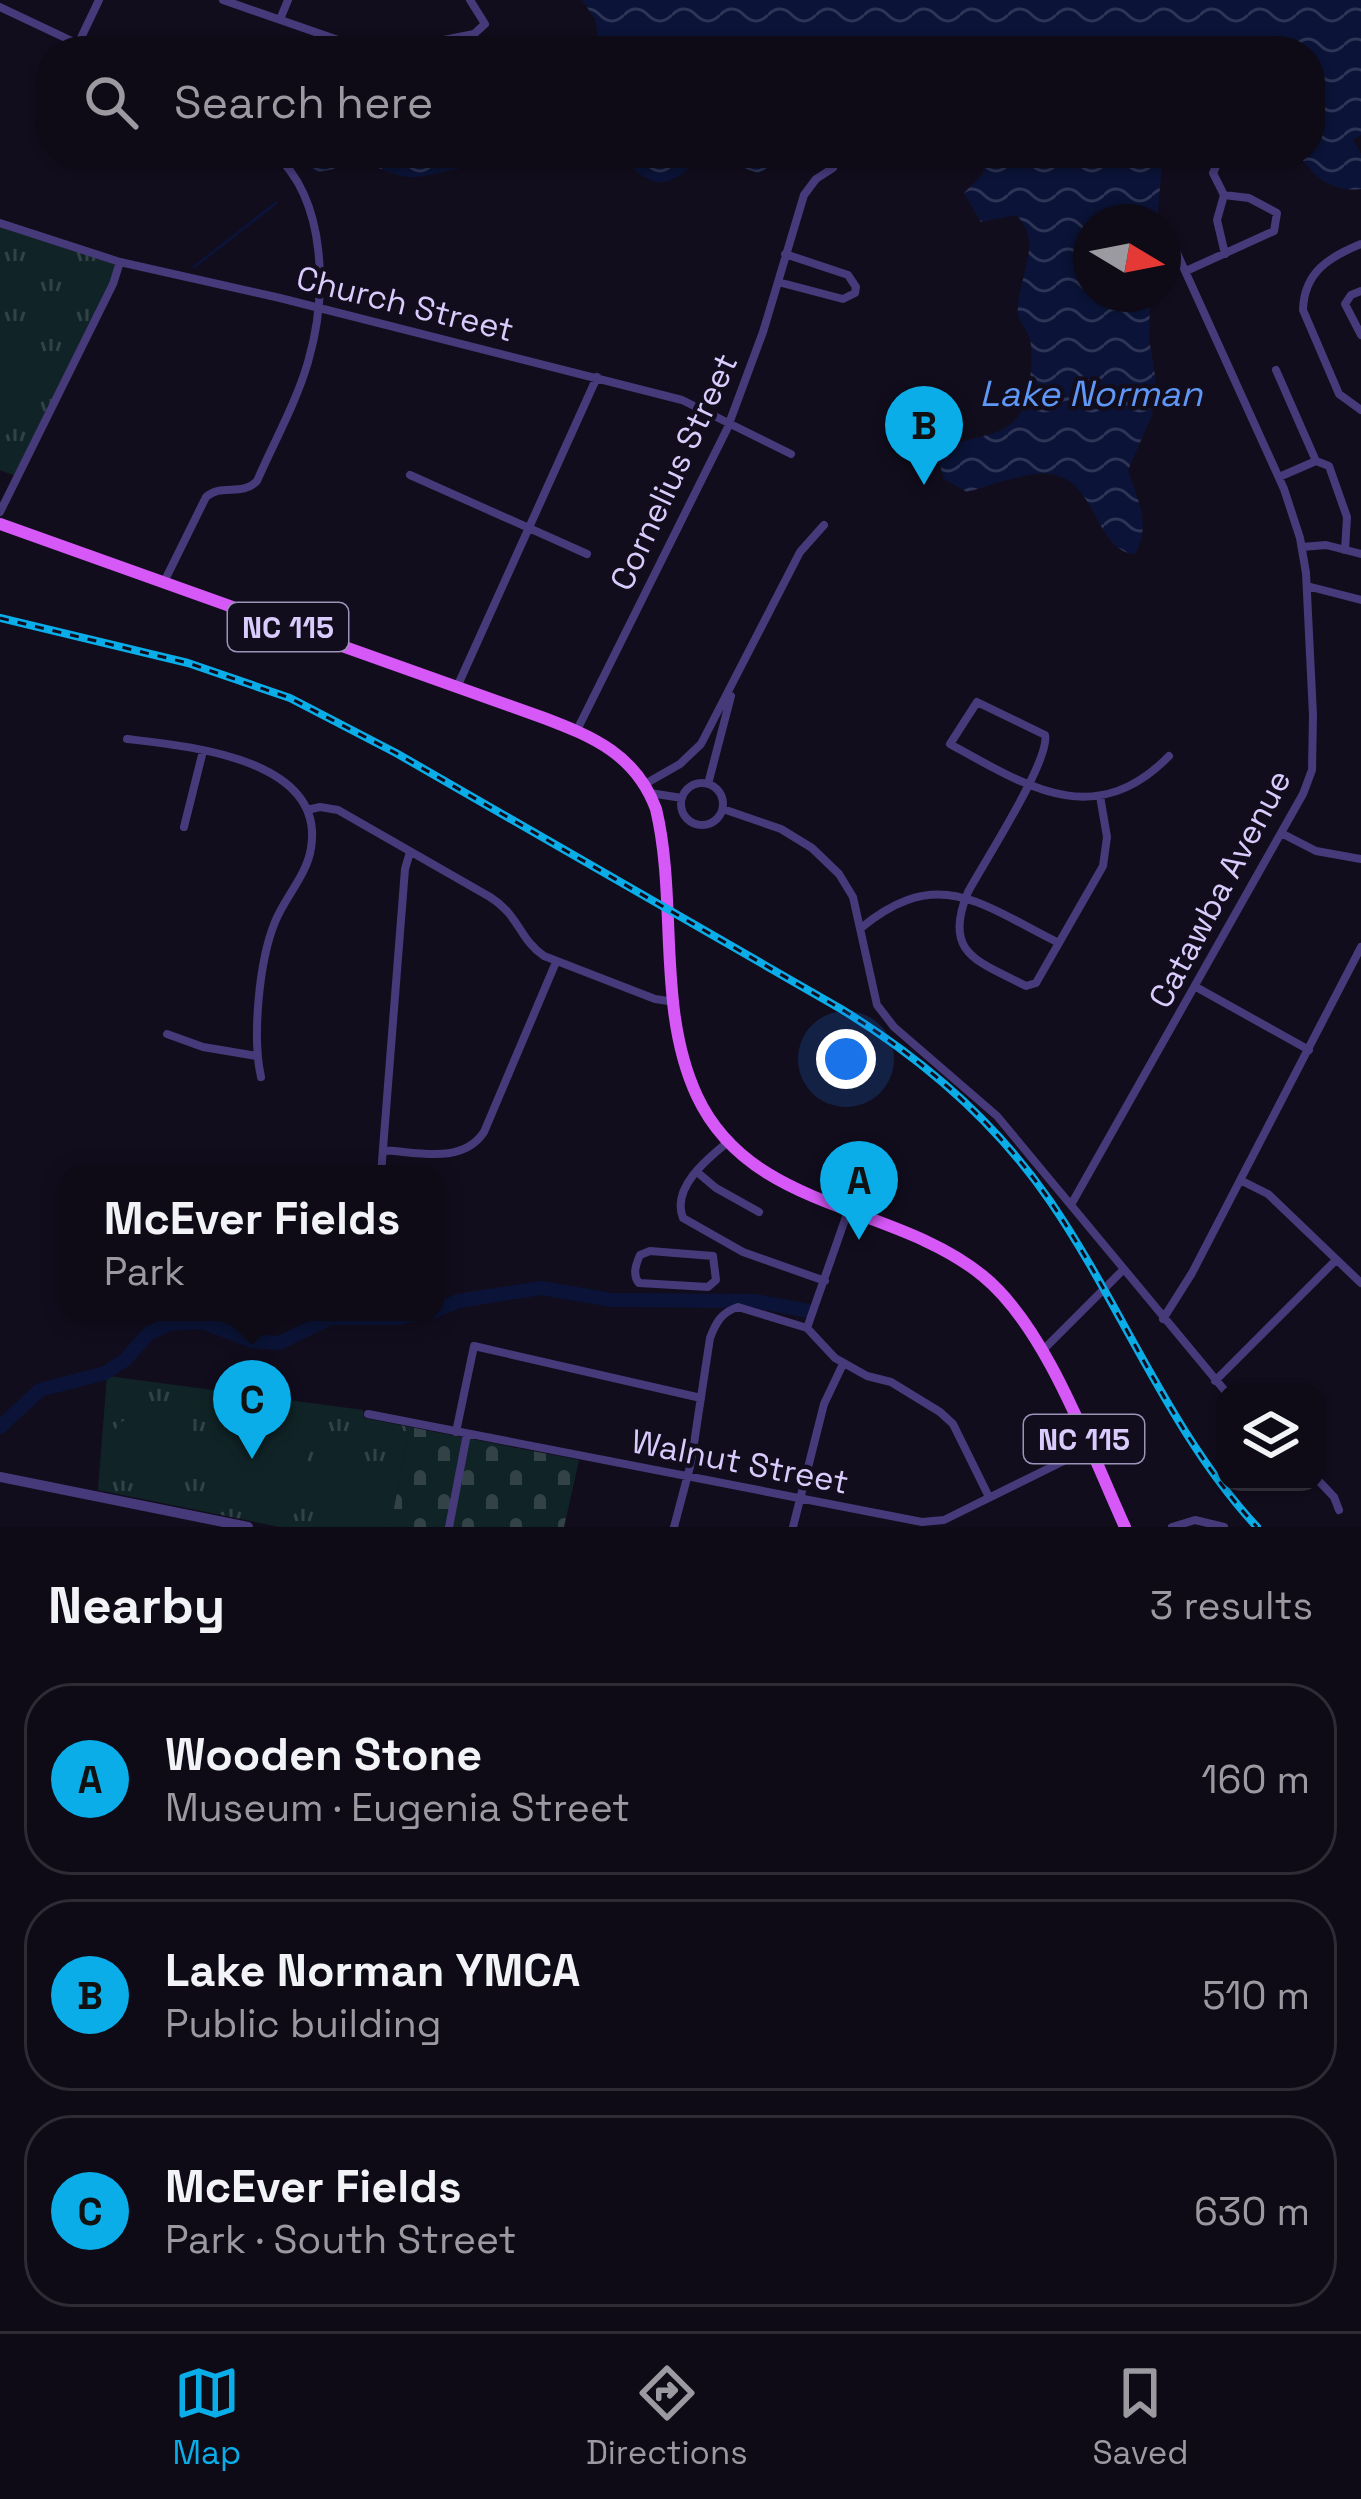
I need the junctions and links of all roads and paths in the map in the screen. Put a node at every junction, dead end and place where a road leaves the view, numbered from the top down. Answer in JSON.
{"nodes":[{"id":1,"x":99,"y":0,"type":"edge"},
{"id":2,"x":223,"y":0,"type":"edge"},
{"id":3,"x":288,"y":0,"type":"edge"},
{"id":4,"x":470,"y":0,"type":"edge"},
{"id":5,"x":0,"y":7,"type":"edge"},
{"id":6,"x":281,"y":17,"type":"junction"},
{"id":7,"x":61,"y":36,"type":"edge"},
{"id":8,"x":82,"y":36,"type":"edge"},
{"id":9,"x":327,"y":36,"type":"edge"},
{"id":10,"x":463,"y":36,"type":"edge"},
{"id":11,"x":287,"y":168,"type":"edge"},
{"id":12,"x":833,"y":168,"type":"dead end"},
{"id":13,"x":1216,"y":168,"type":"edge"},
{"id":14,"x":1224,"y":195,"type":"junction"},
{"id":15,"x":0,"y":223,"type":"edge"},
{"id":16,"x":1361,"y":244,"type":"edge"},
{"id":17,"x":785,"y":254,"type":"junction"},
{"id":18,"x":1225,"y":254,"type":"junction"},
{"id":19,"x":1181,"y":261,"type":"edge"},
{"id":20,"x":120,"y":262,"type":"junction"},
{"id":21,"x":1186,"y":271,"type":"junction"},
{"id":22,"x":778,"y":282,"type":"junction"},
{"id":23,"x":1361,"y":291,"type":"edge"},
{"id":24,"x":316,"y":307,"type":"junction"},
{"id":25,"x":1361,"y":335,"type":"edge"},
{"id":26,"x":1276,"y":370,"type":"dead end"},
{"id":27,"x":597,"y":377,"type":"junction"},
{"id":28,"x":1361,"y":410,"type":"edge"},
{"id":29,"x":729,"y":423,"type":"junction"},
{"id":30,"x":791,"y":454,"type":"dead end"},
{"id":31,"x":1316,"y":461,"type":"junction"},
{"id":32,"x":410,"y":476,"type":"dead end"},
{"id":33,"x":1279,"y":477,"type":"junction"},
{"id":34,"x":1357,"y":510,"type":"dead end"},
{"id":35,"x":0,"y":512,"type":"edge"},
{"id":36,"x":1346,"y":513,"type":"junction"},
{"id":37,"x":0,"y":524,"type":"edge"},
{"id":38,"x":824,"y":524,"type":"dead end"},
{"id":39,"x":530,"y":527,"type":"junction"},
{"id":40,"x":1302,"y":548,"type":"junction"},
{"id":41,"x":1345,"y":550,"type":"junction"},
{"id":42,"x":587,"y":554,"type":"dead end"},
{"id":43,"x":1361,"y":554,"type":"edge"},
{"id":44,"x":164,"y":582,"type":"junction"},
{"id":45,"x":1307,"y":586,"type":"junction"},
{"id":46,"x":1361,"y":600,"type":"edge"},
{"id":47,"x":736,"y":678,"type":"junction"},
{"id":48,"x":457,"y":687,"type":"junction"},
{"id":49,"x":577,"y":730,"type":"junction"},
{"id":50,"x":127,"y":739,"type":"dead end"},
{"id":51,"x":203,"y":751,"type":"junction"},
{"id":52,"x":1169,"y":756,"type":"dead end"},
{"id":53,"x":707,"y":784,"type":"junction"},
{"id":54,"x":1027,"y":787,"type":"junction"},
{"id":55,"x":648,"y":789,"type":"junction"},
{"id":56,"x":1100,"y":796,"type":"junction"},
{"id":57,"x":682,"y":798,"type":"junction"},
{"id":58,"x":723,"y":808,"type":"junction"},
{"id":59,"x":307,"y":810,"type":"junction"},
{"id":60,"x":184,"y":827,"type":"dead end"},
{"id":61,"x":1281,"y":833,"type":"junction"},
{"id":62,"x":410,"y":851,"type":"junction"},
{"id":63,"x":1361,"y":859,"type":"edge"},
{"id":64,"x":965,"y":898,"type":"junction"},
{"id":65,"x":861,"y":928,"type":"junction"},
{"id":66,"x":1058,"y":943,"type":"junction"},
{"id":67,"x":1361,"y":947,"type":"edge"},
{"id":68,"x":556,"y":962,"type":"junction"},
{"id":69,"x":1196,"y":987,"type":"junction"},
{"id":70,"x":676,"y":1002,"type":"junction"},
{"id":71,"x":167,"y":1034,"type":"dead end"},
{"id":72,"x":1309,"y":1050,"type":"junction"},
{"id":73,"x":256,"y":1055,"type":"junction"},
{"id":74,"x":261,"y":1077,"type":"dead end"},
{"id":75,"x":728,"y":1142,"type":"junction"},
{"id":76,"x":383,"y":1150,"type":"junction"},
{"id":77,"x":382,"y":1165,"type":"edge"},
{"id":78,"x":697,"y":1172,"type":"junction"},
{"id":79,"x":1240,"y":1180,"type":"junction"},
{"id":80,"x":1072,"y":1204,"type":"junction"},
{"id":81,"x":848,"y":1210,"type":"junction"},
{"id":82,"x":759,"y":1212,"type":"dead end"},
{"id":83,"x":721,"y":1240,"type":"junction"},
{"id":84,"x":713,"y":1256,"type":"junction"},
{"id":85,"x":1336,"y":1260,"type":"junction"},
{"id":86,"x":1124,"y":1269,"type":"junction"},
{"id":87,"x":825,"y":1281,"type":"junction"},
{"id":88,"x":1361,"y":1283,"type":"edge"},
{"id":89,"x":1163,"y":1319,"type":"junction"},
{"id":90,"x":807,"y":1328,"type":"junction"},
{"id":91,"x":1043,"y":1350,"type":"junction"},
{"id":92,"x":843,"y":1364,"type":"junction"},
{"id":93,"x":1215,"y":1382,"type":"joint"},
{"id":94,"x":701,"y":1398,"type":"junction"},
{"id":95,"x":368,"y":1414,"type":"dead end"},
{"id":96,"x":456,"y":1432,"type":"junction"},
{"id":97,"x":467,"y":1434,"type":"junction"},
{"id":98,"x":1088,"y":1449,"type":"junction"},
{"id":99,"x":687,"y":1475,"type":"junction"},
{"id":100,"x":0,"y":1477,"type":"edge"},
{"id":101,"x":1325,"y":1488,"type":"edge"},
{"id":102,"x":989,"y":1497,"type":"junction"},
{"id":103,"x":799,"y":1498,"type":"junction"},
{"id":104,"x":1339,"y":1510,"type":"dead end"},
{"id":105,"x":913,"y":1524,"type":"edge"},
{"id":106,"x":248,"y":1527,"type":"edge"},
{"id":107,"x":449,"y":1527,"type":"edge"},
{"id":108,"x":674,"y":1527,"type":"edge"},
{"id":109,"x":793,"y":1527,"type":"edge"},
{"id":110,"x":1125,"y":1527,"type":"edge"},
{"id":111,"x":1172,"y":1527,"type":"edge"},
{"id":112,"x":1224,"y":1527,"type":"edge"}],
"edges":[{"from":1,"to":8,"type":"street"},
{"from":2,"to":6,"type":"street"},
{"from":3,"to":6,"type":"street"},
{"from":4,"to":10,"type":"street"},
{"from":5,"to":7,"type":"street"},
{"from":6,"to":9,"type":"street"},
{"from":11,"to":24,"type":"street"},
{"from":12,"to":17,"type":"street","name":"Cornelius Street"},
{"from":13,"to":14,"type":"street"},
{"from":14,"to":18,"type":"street"},
{"from":14,"to":18,"type":"street"},
{"from":15,"to":20,"type":"street","name":"Church Street"},
{"from":16,"to":28,"type":"street"},
{"from":17,"to":22,"type":"street","name":"Cornelius Street"},
{"from":17,"to":22,"type":"street"},
{"from":18,"to":21,"type":"street"},
{"from":19,"to":21,"type":"street","name":"Catawba Avenue"},
{"from":20,"to":24,"type":"street","name":"Church Street"},
{"from":20,"to":35,"type":"street"},
{"from":21,"to":33,"type":"street","name":"Catawba Avenue"},
{"from":22,"to":29,"type":"street","name":"Cornelius Street"},
{"from":23,"to":25,"type":"street"},
{"from":24,"to":27,"type":"street","name":"Church Street"},
{"from":24,"to":44,"type":"street"},
{"from":26,"to":31,"type":"street"},
{"from":27,"to":29,"type":"street","name":"Church Street"},
{"from":27,"to":39,"type":"street"},
{"from":29,"to":30,"type":"street","name":"Church Street"},
{"from":29,"to":49,"type":"street","name":"Cornelius Street"},
{"from":31,"to":33,"type":"street"},
{"from":31,"to":36,"type":"street"},
{"from":32,"to":39,"type":"street"},
{"from":33,"to":40,"type":"street","name":"Catawba Avenue"},
{"from":34,"to":36,"type":"street"},
{"from":36,"to":41,"type":"street"},
{"from":37,"to":44,"type":"main road","number":"NC 115"},
{"from":38,"to":47,"type":"street"},
{"from":39,"to":42,"type":"street"},
{"from":39,"to":48,"type":"street"},
{"from":40,"to":41,"type":"street"},
{"from":40,"to":45,"type":"street","name":"Catawba Avenue"},
{"from":41,"to":43,"type":"street"},
{"from":44,"to":48,"type":"main road","number":"NC 115"},
{"from":45,"to":46,"type":"street"},
{"from":45,"to":61,"type":"street","name":"Catawba Avenue"},
{"from":47,"to":53,"type":"street"},
{"from":47,"to":55,"type":"street"},
{"from":48,"to":49,"type":"main road","number":"NC 115"},
{"from":49,"to":55,"type":"main road","number":"NC 115"},
{"from":50,"to":51,"type":"street"},
{"from":51,"to":59,"type":"street"},
{"from":51,"to":60,"type":"street"},
{"from":52,"to":56,"type":"street"},
{"from":53,"to":57,"type":"street"},
{"from":53,"to":58,"type":"street"},
{"from":54,"to":54,"type":"street"},
{"from":54,"to":56,"type":"street"},
{"from":54,"to":64,"type":"street"},
{"from":55,"to":57,"type":"street"},
{"from":55,"to":70,"type":"main road","number":"NC 115"},
{"from":56,"to":66,"type":"street"},
{"from":57,"to":58,"type":"street"},
{"from":58,"to":65,"type":"street"},
{"from":59,"to":62,"type":"street"},
{"from":59,"to":73,"type":"street"},
{"from":61,"to":63,"type":"street"},
{"from":61,"to":69,"type":"street","name":"Catawba Avenue"},
{"from":62,"to":68,"type":"street"},
{"from":62,"to":76,"type":"street"},
{"from":64,"to":65,"type":"street"},
{"from":64,"to":66,"type":"street"},
{"from":64,"to":66,"type":"street"},
{"from":65,"to":80,"type":"street"},
{"from":67,"to":72,"type":"street"},
{"from":68,"to":70,"type":"street"},
{"from":68,"to":76,"type":"street"},
{"from":69,"to":72,"type":"street"},
{"from":69,"to":80,"type":"street","name":"Catawba Avenue"},
{"from":70,"to":75,"type":"main road","number":"NC 115"},
{"from":71,"to":73,"type":"street"},
{"from":72,"to":79,"type":"street"},
{"from":73,"to":74,"type":"street"},
{"from":75,"to":78,"type":"street"},
{"from":75,"to":81,"type":"main road","number":"NC 115"},
{"from":76,"to":77,"type":"street"},
{"from":78,"to":82,"type":"street"},
{"from":78,"to":83,"type":"street"},
{"from":79,"to":85,"type":"street"},
{"from":79,"to":89,"type":"street"},
{"from":80,"to":86,"type":"street"},
{"from":81,"to":87,"type":"street"},
{"from":81,"to":91,"type":"main road","number":"NC 115"},
{"from":83,"to":84,"type":"street"},
{"from":83,"to":87,"type":"street"},
{"from":84,"to":84,"type":"street"},
{"from":85,"to":88,"type":"street"},
{"from":85,"to":93,"type":"street"},
{"from":86,"to":89,"type":"street"},
{"from":86,"to":91,"type":"street"},
{"from":87,"to":90,"type":"street"},
{"from":89,"to":93,"type":"street"},
{"from":90,"to":92,"type":"street"},
{"from":90,"to":94,"type":"street"},
{"from":91,"to":98,"type":"main road","number":"NC 115"},
{"from":92,"to":102,"type":"street"},
{"from":92,"to":103,"type":"street"},
{"from":94,"to":96,"type":"street"},
{"from":94,"to":99,"type":"street"},
{"from":95,"to":96,"type":"street","name":"Walnut Street"},
{"from":96,"to":97,"type":"street","name":"Walnut Street"},
{"from":97,"to":99,"type":"street","name":"Walnut Street"},
{"from":97,"to":107,"type":"street"},
{"from":98,"to":102,"type":"street","name":"Walnut Street"},
{"from":98,"to":110,"type":"main road","number":"NC 115"},
{"from":99,"to":103,"type":"street","name":"Walnut Street"},
{"from":99,"to":108,"type":"street"},
{"from":100,"to":106,"type":"street"},
{"from":101,"to":104,"type":"street"},
{"from":102,"to":105,"type":"street","name":"Walnut Street"},
{"from":103,"to":105,"type":"street","name":"Walnut Street"},
{"from":103,"to":109,"type":"street"},
{"from":111,"to":112,"type":"street"}]}
